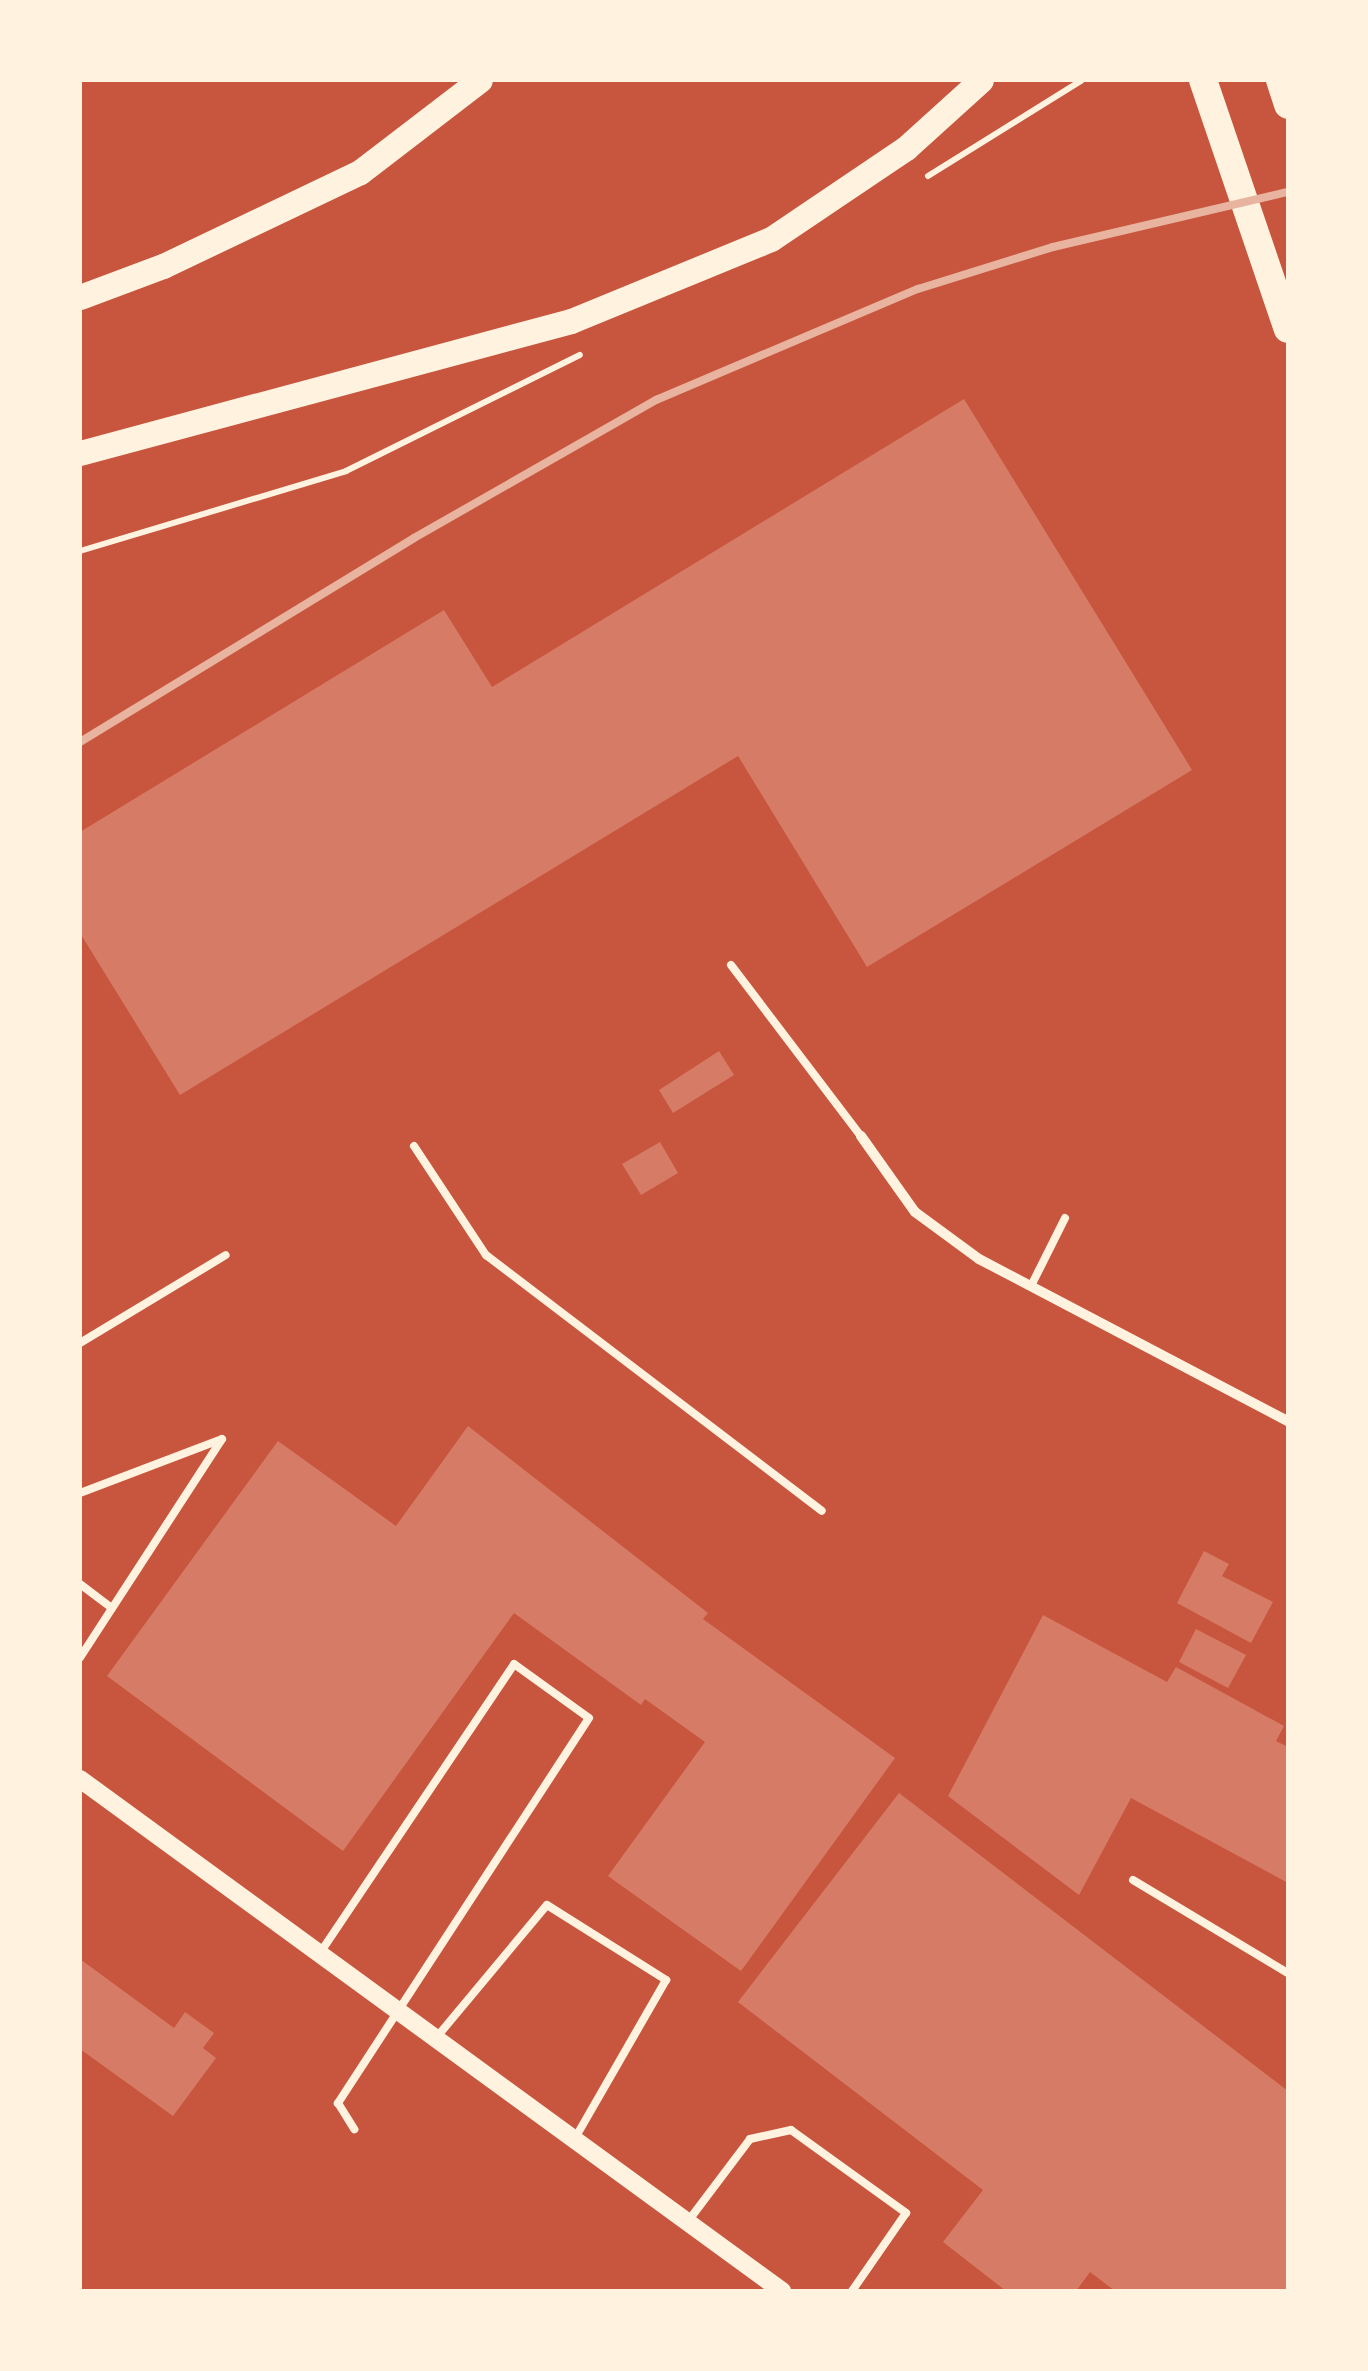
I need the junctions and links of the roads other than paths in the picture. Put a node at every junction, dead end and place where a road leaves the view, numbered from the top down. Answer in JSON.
{"nodes":[{"id":1,"x":480,"y":80,"type":"edge"},
{"id":2,"x":981,"y":80,"type":"edge"},
{"id":3,"x":1204,"y":80,"type":"edge"},
{"id":4,"x":1280,"y":80,"type":"edge"},
{"id":5,"x":1288,"y":105,"type":"edge"},
{"id":6,"x":80,"y":297,"type":"edge"},
{"id":7,"x":1288,"y":330,"type":"edge"},
{"id":8,"x":80,"y":452,"type":"edge"},
{"id":9,"x":731,"y":966,"type":"dead end"},
{"id":10,"x":861,"y":1136,"type":"joint"},
{"id":11,"x":414,"y":1146,"type":"dead end"},
{"id":12,"x":1065,"y":1218,"type":"dead end"},
{"id":13,"x":226,"y":1255,"type":"dead end"},
{"id":14,"x":1032,"y":1286,"type":"junction"},
{"id":15,"x":80,"y":1344,"type":"edge"},
{"id":16,"x":1288,"y":1420,"type":"edge"},
{"id":17,"x":80,"y":1493,"type":"edge"},
{"id":18,"x":822,"y":1512,"type":"dead end"},
{"id":19,"x":80,"y":1584,"type":"edge"},
{"id":20,"x":112,"y":1608,"type":"junction"},
{"id":21,"x":80,"y":1658,"type":"edge"},
{"id":22,"x":80,"y":1779,"type":"edge"},
{"id":23,"x":1133,"y":1880,"type":"dead end"},
{"id":24,"x":320,"y":1954,"type":"junction"},
{"id":25,"x":1288,"y":1974,"type":"edge"},
{"id":26,"x":396,"y":2009,"type":"junction"},
{"id":27,"x":436,"y":2038,"type":"junction"},
{"id":28,"x":354,"y":2129,"type":"dead end"},
{"id":29,"x":574,"y":2140,"type":"junction"},
{"id":30,"x":687,"y":2222,"type":"junction"},
{"id":31,"x":782,"y":2291,"type":"edge"},
{"id":32,"x":852,"y":2291,"type":"edge"}],
"edges":[{"from":1,"to":6,"type":"main road"},
{"from":2,"to":8,"type":"main road"},
{"from":3,"to":7,"type":"highway"},
{"from":4,"to":5,"type":"highway"},
{"from":9,"to":10,"type":"lane"},
{"from":10,"to":14,"type":"street"},
{"from":11,"to":18,"type":"lane"},
{"from":12,"to":14,"type":"lane"},
{"from":13,"to":15,"type":"lane"},
{"from":14,"to":16,"type":"street"},
{"from":17,"to":20,"type":"lane"},
{"from":19,"to":20,"type":"lane"},
{"from":20,"to":21,"type":"lane"},
{"from":22,"to":24,"type":"street"},
{"from":23,"to":25,"type":"lane"},
{"from":24,"to":26,"type":"street"},
{"from":24,"to":26,"type":"lane"},
{"from":26,"to":27,"type":"street"},
{"from":26,"to":28,"type":"lane"},
{"from":27,"to":29,"type":"street"},
{"from":27,"to":29,"type":"lane"},
{"from":29,"to":30,"type":"street"},
{"from":30,"to":31,"type":"street"},
{"from":30,"to":32,"type":"lane"}]}
